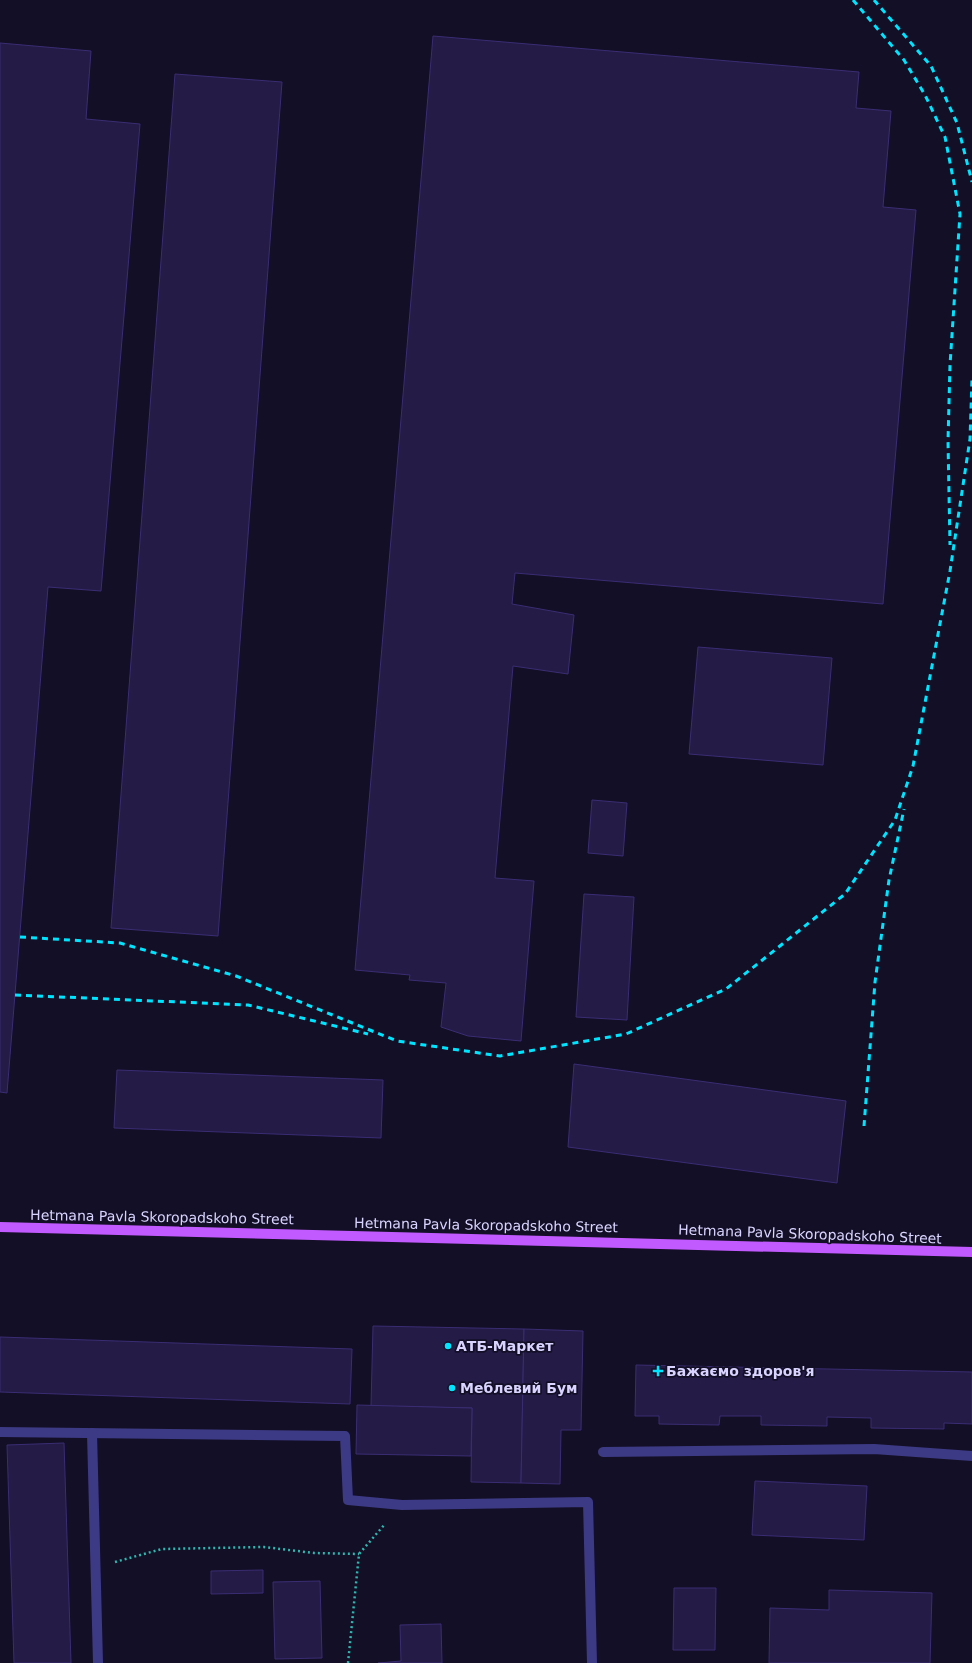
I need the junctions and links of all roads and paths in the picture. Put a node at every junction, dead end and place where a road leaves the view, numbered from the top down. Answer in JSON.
{"nodes":[{"id":1,"x":0,"y":1227,"type":"edge"},
{"id":2,"x":972,"y":1252,"type":"edge"},
{"id":3,"x":0,"y":1432,"type":"edge"},
{"id":4,"x":92,"y":1433,"type":"junction"},
{"id":5,"x":603,"y":1452,"type":"dead end"},
{"id":6,"x":972,"y":1456,"type":"edge"},
{"id":7,"x":402,"y":1505,"type":"junction"},
{"id":8,"x":359,"y":1554,"type":"junction"},
{"id":9,"x":96,"y":1569,"type":"junction"},
{"id":10,"x":98,"y":1663,"type":"edge"},
{"id":11,"x":348,"y":1663,"type":"edge"},
{"id":12,"x":592,"y":1663,"type":"edge"}],
"edges":[{"from":1,"to":2,"type":"main road","name":"Hetmana Pavla Skoropadskoho Street"},
{"from":3,"to":4,"type":"lane"},
{"from":4,"to":7,"type":"lane"},
{"from":4,"to":9,"type":"lane"},
{"from":5,"to":6,"type":"lane"},
{"from":7,"to":8,"type":"path"},
{"from":7,"to":12,"type":"lane"},
{"from":8,"to":9,"type":"path"},
{"from":8,"to":11,"type":"path"},
{"from":9,"to":10,"type":"lane"}]}
